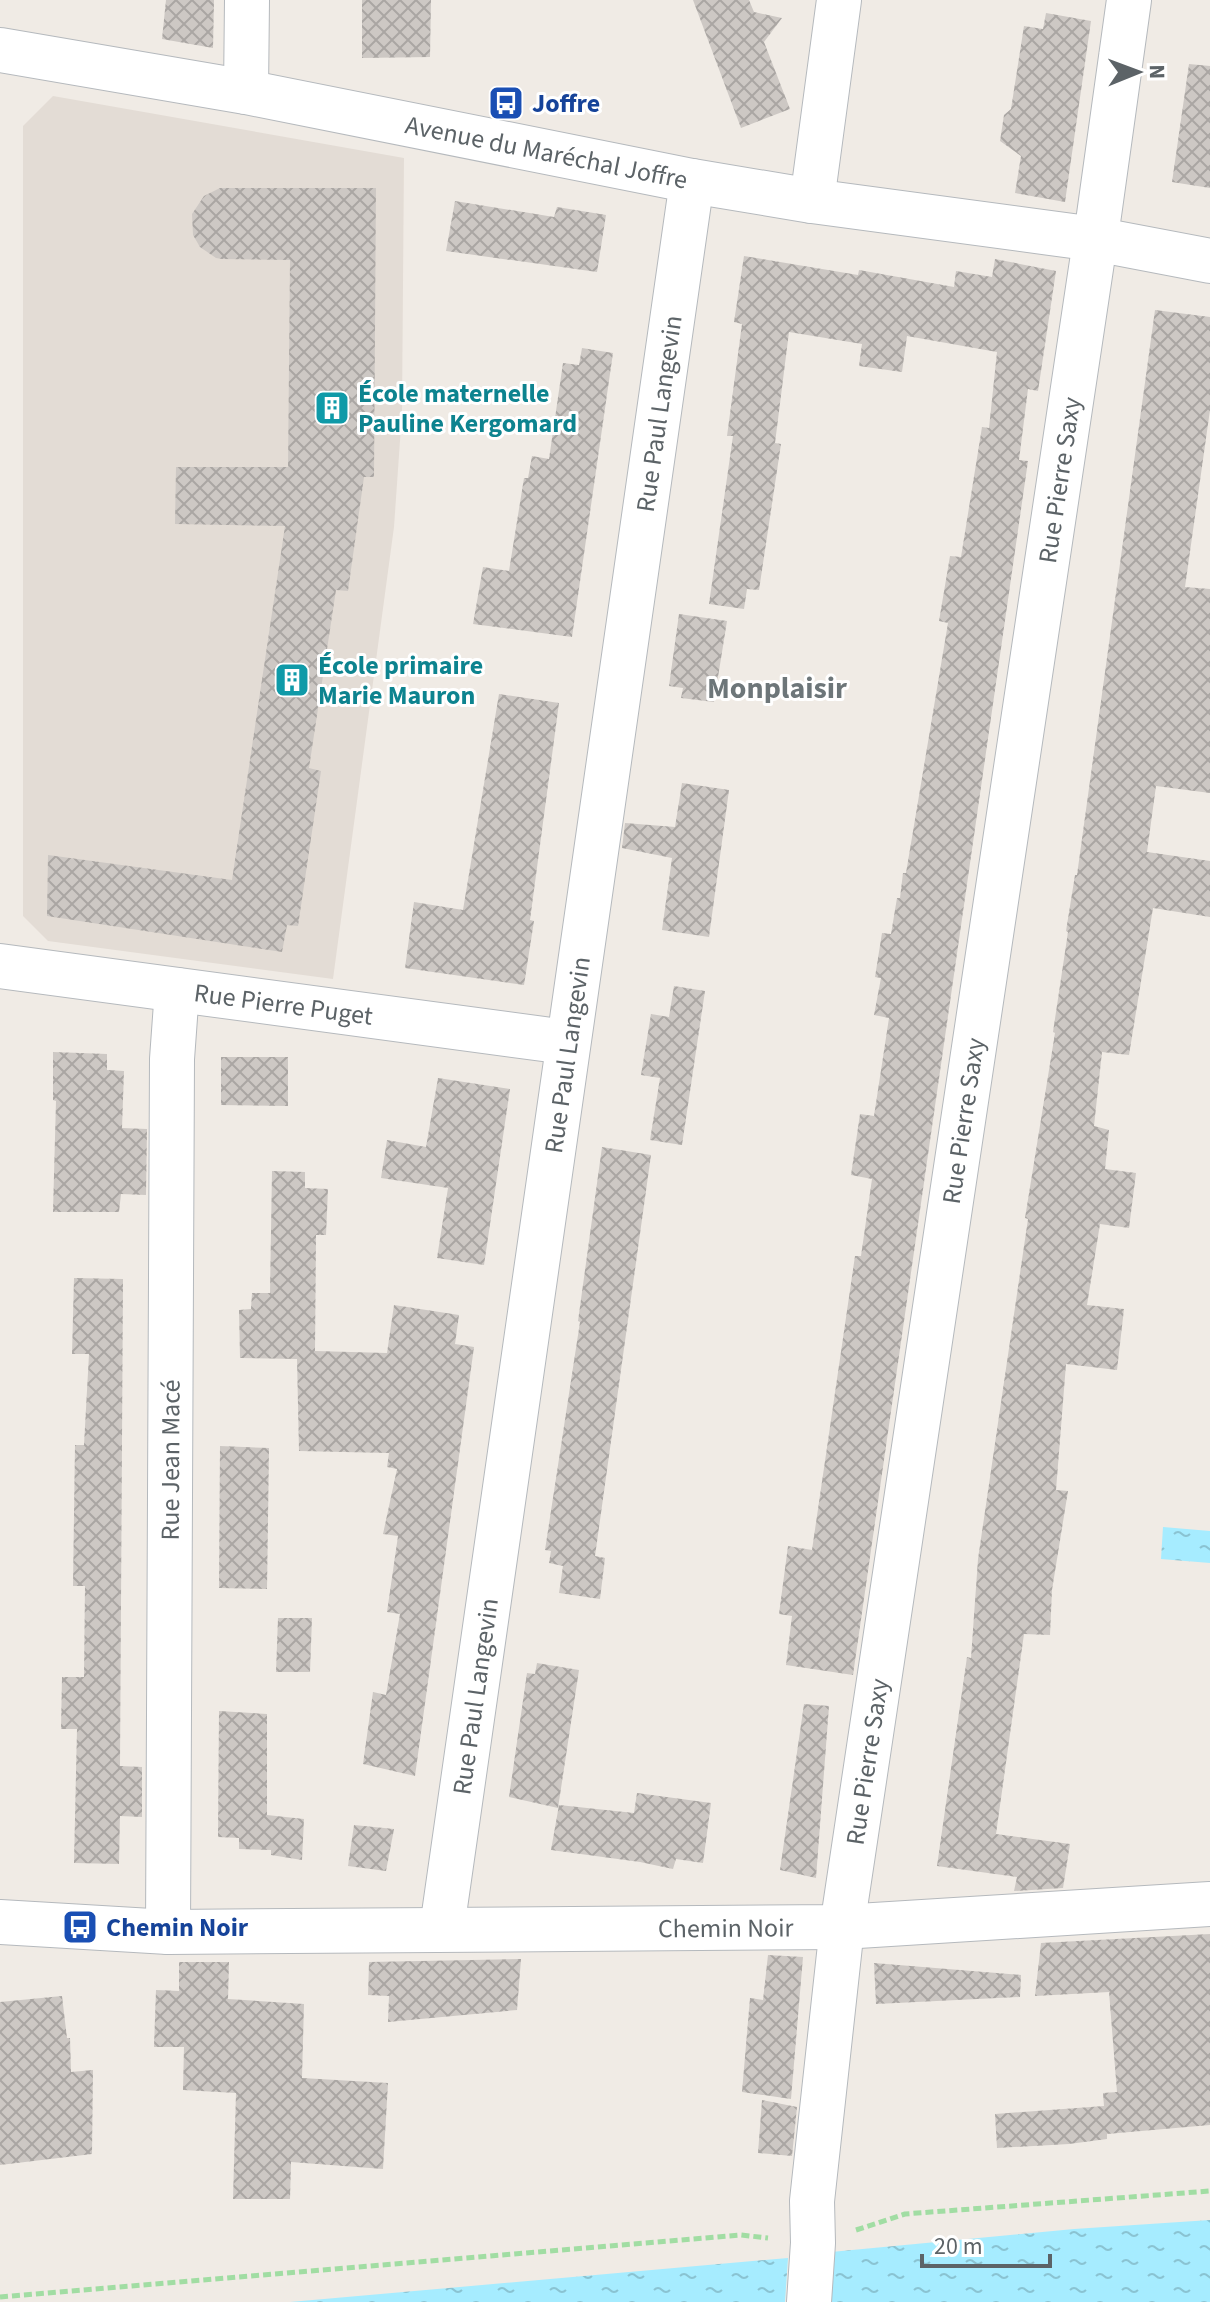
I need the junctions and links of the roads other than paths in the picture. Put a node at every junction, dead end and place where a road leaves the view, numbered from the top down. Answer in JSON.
{"nodes":[{"id":1,"x":247,"y":0,"type":"edge"},
{"id":2,"x":839,"y":0,"type":"edge"},
{"id":3,"x":1129,"y":0,"type":"edge"},
{"id":4,"x":0,"y":50,"type":"edge"},
{"id":5,"x":246,"y":92,"type":"junction"},
{"id":6,"x":692,"y":181,"type":"junction"},
{"id":7,"x":812,"y":201,"type":"junction"},
{"id":8,"x":1095,"y":239,"type":"junction"},
{"id":9,"x":1210,"y":261,"type":"edge"},
{"id":10,"x":0,"y":966,"type":"edge"},
{"id":11,"x":177,"y":990,"type":"junction"},
{"id":12,"x":566,"y":1042,"type":"junction"},
{"id":13,"x":1210,"y":1904,"type":"edge"},
{"id":14,"x":0,"y":1922,"type":"edge"},
{"id":15,"x":842,"y":1927,"type":"junction"},
{"id":16,"x":442,"y":1928,"type":"junction"},
{"id":17,"x":168,"y":1932,"type":"junction"},
{"id":18,"x":809,"y":2302,"type":"edge"}],
"edges":[{"from":1,"to":5,"type":"street"},
{"from":2,"to":7,"type":"street"},
{"from":3,"to":8,"type":"street","name":"Rue Pierre Saxy"},
{"from":4,"to":5,"type":"street","name":"Avenue du Maréchal Joffre"},
{"from":5,"to":6,"type":"street","name":"Avenue du Maréchal Joffre"},
{"from":6,"to":7,"type":"street","name":"Avenue du Maréchal Joffre"},
{"from":6,"to":12,"type":"street","name":"Rue Paul Langevin"},
{"from":7,"to":8,"type":"street","name":"Avenue du Maréchal Joffre"},
{"from":8,"to":9,"type":"street","name":"Avenue du Maréchal Joffre"},
{"from":8,"to":15,"type":"street","name":"Rue Pierre Saxy"},
{"from":10,"to":11,"type":"street","name":"Rue Pierre Puget"},
{"from":11,"to":12,"type":"street","name":"Rue Pierre Puget"},
{"from":11,"to":17,"type":"street","name":"Rue Jean Macé"},
{"from":12,"to":16,"type":"street","name":"Rue Paul Langevin"},
{"from":13,"to":15,"type":"street","name":"Chemin Noir"},
{"from":14,"to":17,"type":"street","name":"Chemin Noir"},
{"from":15,"to":16,"type":"street","name":"Chemin Noir"},
{"from":15,"to":18,"type":"street","name":"Rue Pierre Saxy"},
{"from":16,"to":17,"type":"street","name":"Chemin Noir"}]}
